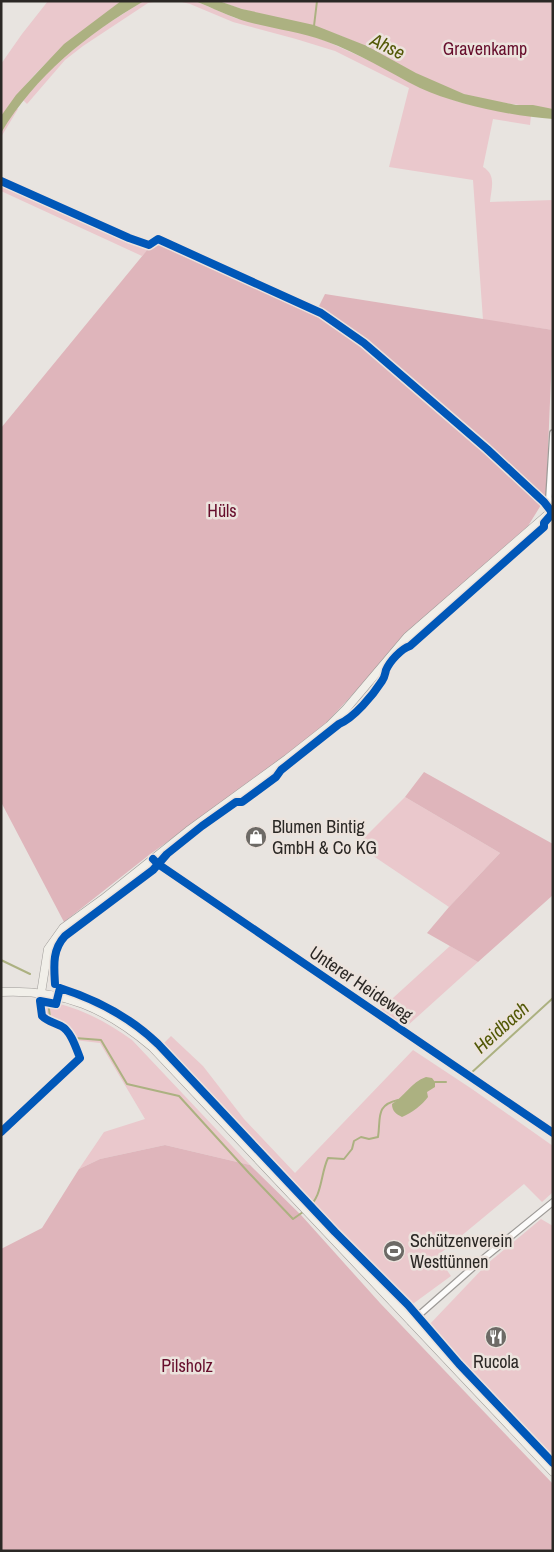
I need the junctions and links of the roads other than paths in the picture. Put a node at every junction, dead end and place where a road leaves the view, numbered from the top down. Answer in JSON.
{"nodes":[{"id":1,"x":553,"y":433,"type":"edge"},
{"id":2,"x":552,"y":511,"type":"edge"},
{"id":3,"x":153,"y":859,"type":"junction"},
{"id":4,"x":1,"y":992,"type":"edge"},
{"id":5,"x":41,"y":993,"type":"junction"},
{"id":6,"x":553,"y":1133,"type":"edge"},
{"id":7,"x":553,"y":1202,"type":"edge"},
{"id":8,"x":411,"y":1322,"type":"junction"},
{"id":9,"x":553,"y":1472,"type":"edge"}],
"edges":[{"from":1,"to":2,"type":"street"},
{"from":2,"to":3,"type":"main road"},
{"from":3,"to":5,"type":"main road"},
{"from":3,"to":6,"type":"street","name":"Unterer Heideweg"},
{"from":4,"to":5,"type":"main road"},
{"from":5,"to":8,"type":"main road"},
{"from":7,"to":8,"type":"street"},
{"from":8,"to":9,"type":"main road"}]}
